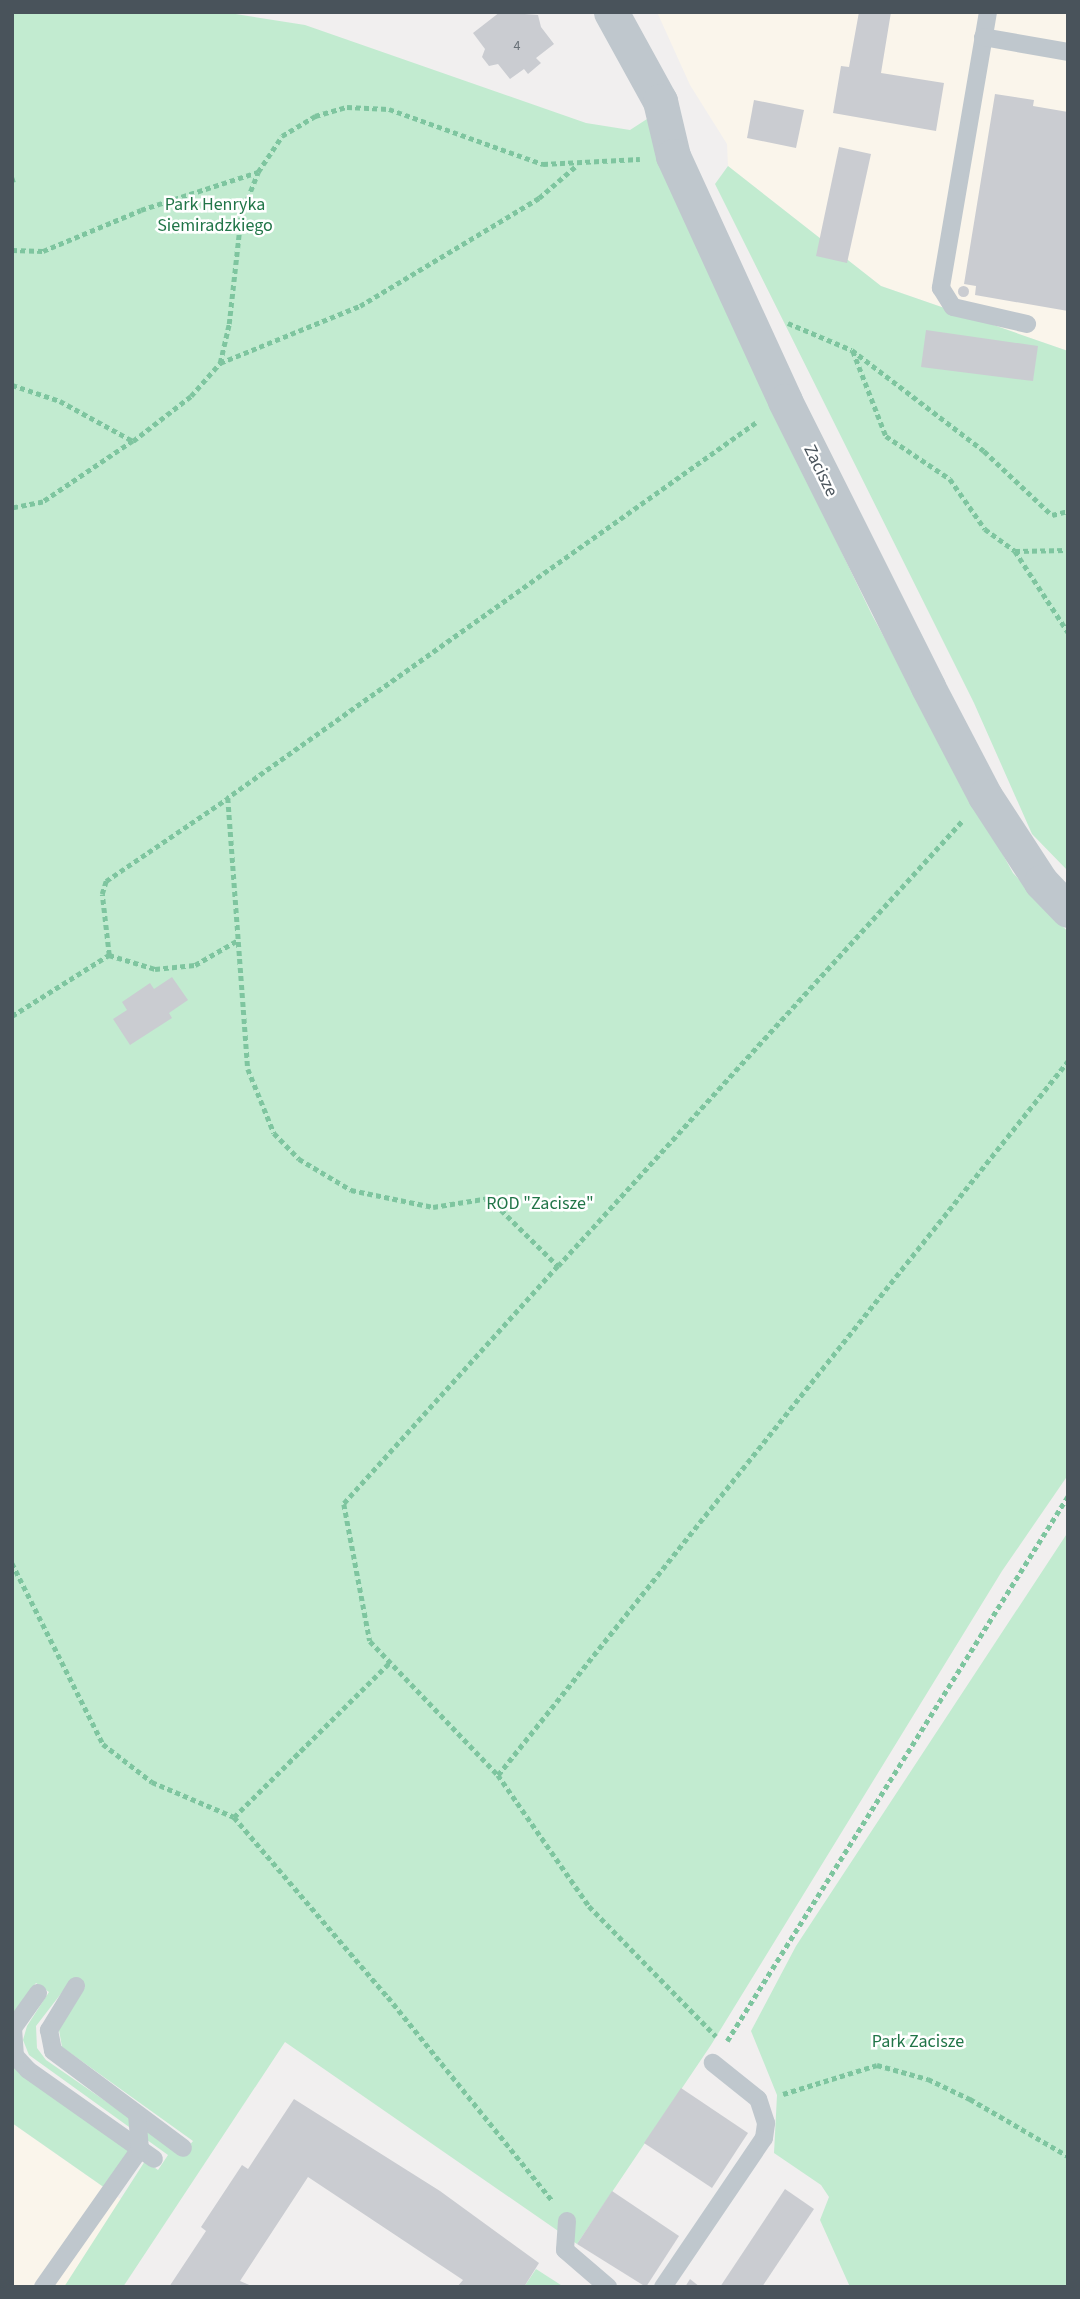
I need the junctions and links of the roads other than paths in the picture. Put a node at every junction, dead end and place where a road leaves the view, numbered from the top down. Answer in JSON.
{"nodes":[{"id":1,"x":611,"y":12,"type":"edge"},
{"id":2,"x":988,"y":12,"type":"edge"},
{"id":3,"x":983,"y":37,"type":"junction"},
{"id":4,"x":1068,"y":52,"type":"edge"},
{"id":5,"x":1027,"y":324,"type":"dead end"},
{"id":6,"x":1068,"y":910,"type":"edge"},
{"id":7,"x":76,"y":1986,"type":"dead end"},
{"id":8,"x":38,"y":1993,"type":"dead end"},
{"id":9,"x":713,"y":2063,"type":"road end"},
{"id":10,"x":137,"y":2115,"type":"junction"},
{"id":11,"x":183,"y":2148,"type":"dead end"},
{"id":12,"x":147,"y":2154,"type":"junction"},
{"id":13,"x":567,"y":2221,"type":"road end"},
{"id":14,"x":43,"y":2287,"type":"edge"},
{"id":15,"x":608,"y":2287,"type":"edge"},
{"id":16,"x":663,"y":2287,"type":"edge"}],
"edges":[{"from":1,"to":6,"type":"street","name":"Zacisze"},
{"from":2,"to":3,"type":"lane"},
{"from":3,"to":4,"type":"lane"},
{"from":3,"to":5,"type":"lane"},
{"from":7,"to":10,"type":"lane"},
{"from":8,"to":12,"type":"lane"},
{"from":9,"to":16,"type":"lane"},
{"from":10,"to":11,"type":"lane"},
{"from":10,"to":12,"type":"lane"},
{"from":12,"to":14,"type":"lane"},
{"from":13,"to":15,"type":"lane"}]}
